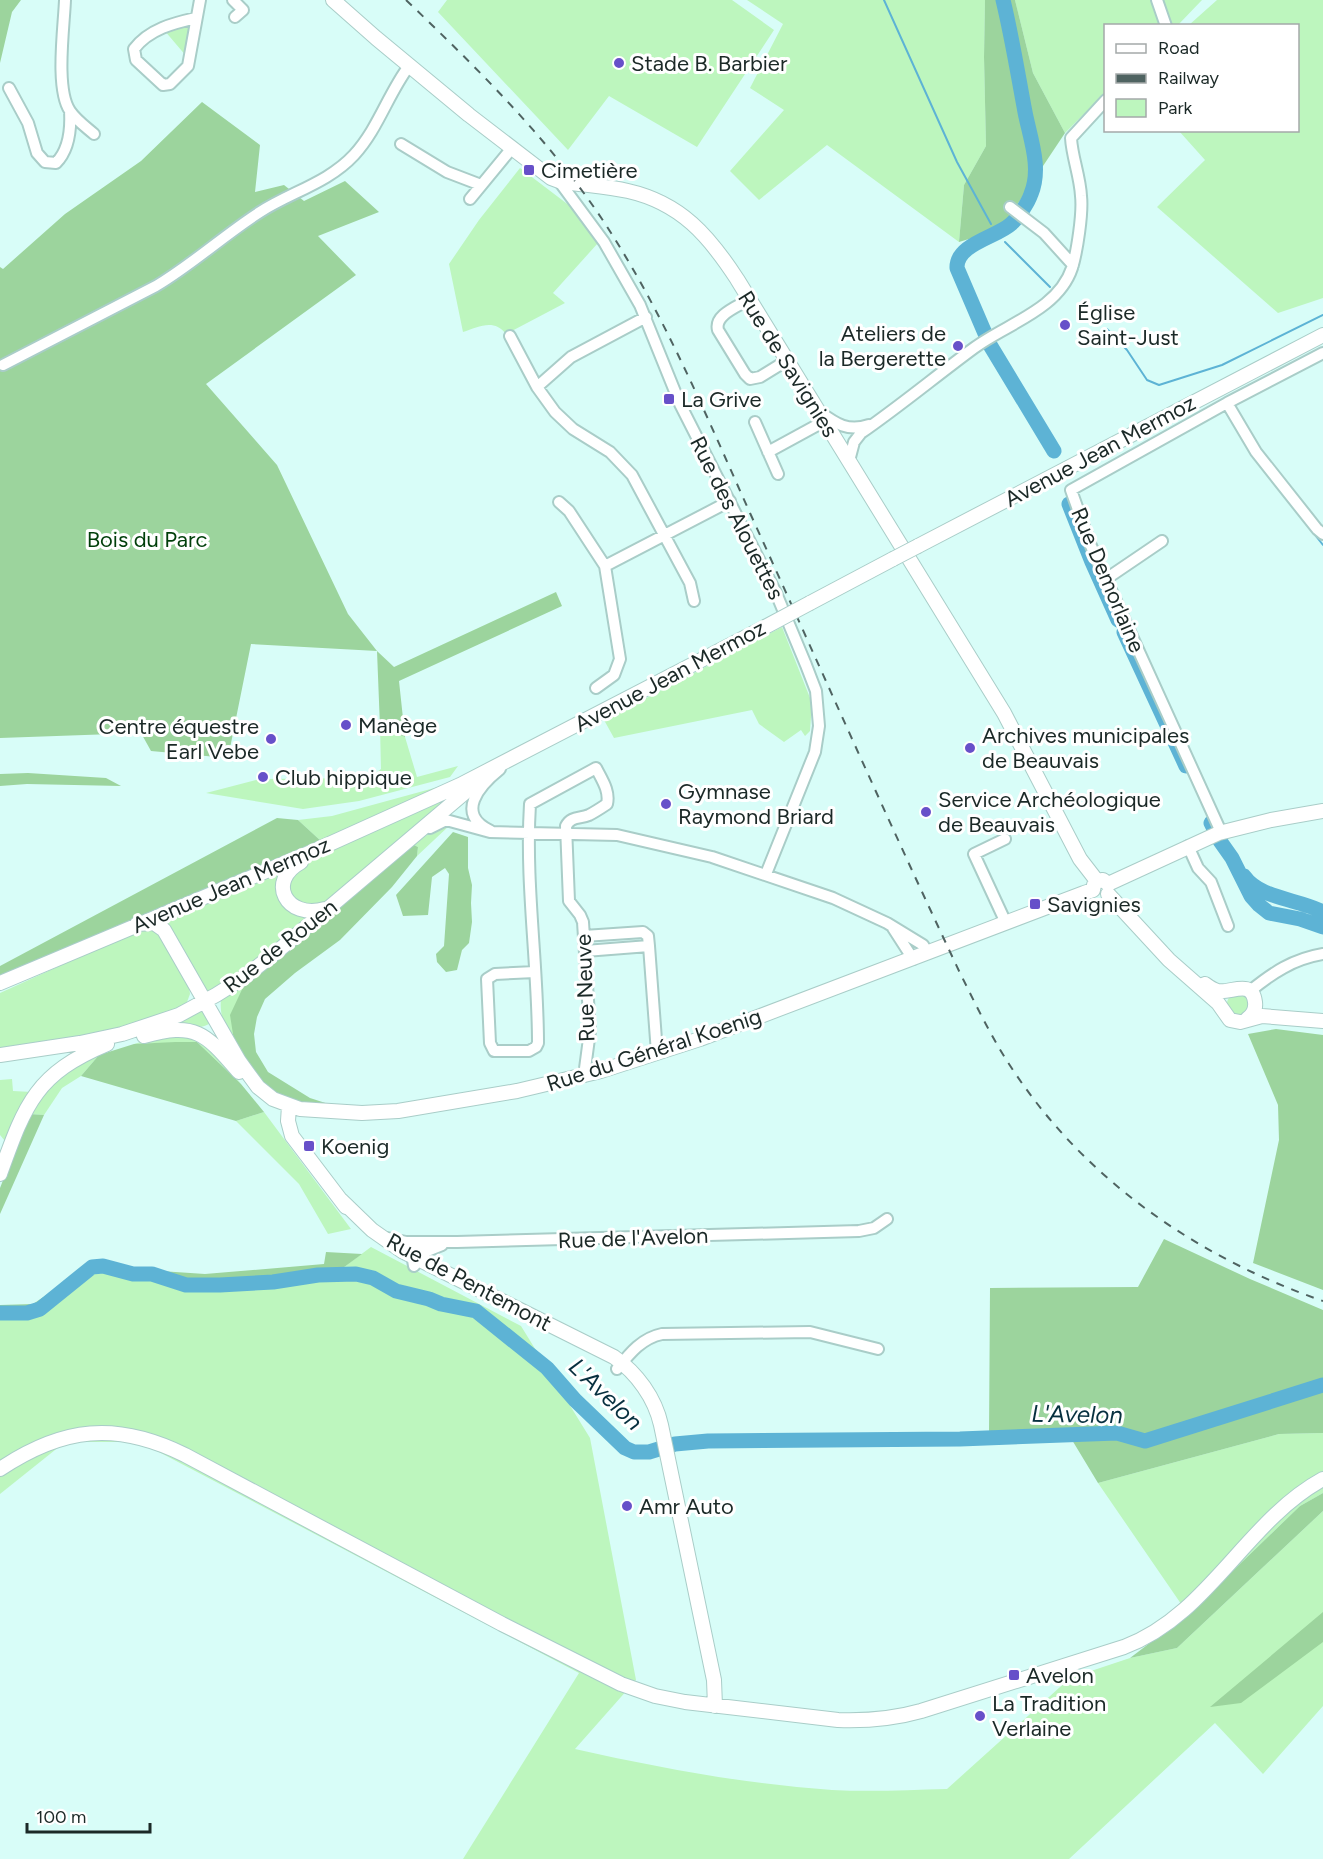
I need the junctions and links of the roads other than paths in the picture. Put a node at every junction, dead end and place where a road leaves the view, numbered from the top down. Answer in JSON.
{"nodes":[{"id":1,"x":65,"y":0,"type":"edge"},
{"id":2,"x":200,"y":0,"type":"edge"},
{"id":3,"x":233,"y":0,"type":"edge"},
{"id":4,"x":333,"y":0,"type":"edge"},
{"id":5,"x":1157,"y":0,"type":"edge"},
{"id":6,"x":235,"y":17,"type":"dead end"},
{"id":7,"x":196,"y":18,"type":"junction"},
{"id":8,"x":1165,"y":24,"type":"edge"},
{"id":9,"x":409,"y":66,"type":"junction"},
{"id":10,"x":9,"y":88,"type":"dead end"},
{"id":11,"x":1104,"y":102,"type":"edge"},
{"id":12,"x":70,"y":111,"type":"junction"},
{"id":13,"x":94,"y":134,"type":"dead end"},
{"id":14,"x":401,"y":144,"type":"dead end"},
{"id":15,"x":512,"y":148,"type":"junction"},
{"id":16,"x":559,"y":181,"type":"junction"},
{"id":17,"x":481,"y":185,"type":"junction"},
{"id":18,"x":470,"y":199,"type":"dead end"},
{"id":19,"x":1016,"y":212,"type":"dead end"},
{"id":20,"x":1073,"y":266,"type":"junction"},
{"id":21,"x":748,"y":300,"type":"junction"},
{"id":22,"x":646,"y":316,"type":"junction"},
{"id":23,"x":1323,"y":335,"type":"edge"},
{"id":24,"x":510,"y":336,"type":"dead end"},
{"id":25,"x":1323,"y":353,"type":"edge"},
{"id":26,"x":786,"y":362,"type":"junction"},
{"id":27,"x":3,"y":365,"type":"dead end"},
{"id":28,"x":537,"y":387,"type":"junction"},
{"id":29,"x":1227,"y":403,"type":"junction"},
{"id":30,"x":815,"y":409,"type":"junction"},
{"id":31,"x":880,"y":420,"type":"junction"},
{"id":32,"x":755,"y":422,"type":"dead end"},
{"id":33,"x":824,"y":422,"type":"junction"},
{"id":34,"x":768,"y":452,"type":"junction"},
{"id":35,"x":849,"y":461,"type":"junction"},
{"id":36,"x":778,"y":474,"type":"dead end"},
{"id":37,"x":730,"y":501,"type":"junction"},
{"id":38,"x":559,"y":502,"type":"dead end"},
{"id":39,"x":1323,"y":534,"type":"edge"},
{"id":40,"x":666,"y":535,"type":"junction"},
{"id":41,"x":1162,"y":541,"type":"dead end"},
{"id":42,"x":605,"y":566,"type":"junction"},
{"id":43,"x":1106,"y":579,"type":"junction"},
{"id":44,"x":694,"y":601,"type":"dead end"},
{"id":45,"x":596,"y":688,"type":"dead end"},
{"id":46,"x":520,"y":755,"type":"junction"},
{"id":47,"x":505,"y":764,"type":"junction"},
{"id":48,"x":472,"y":804,"type":"junction"},
{"id":49,"x":1323,"y":811,"type":"edge"},
{"id":50,"x":456,"y":822,"type":"junction"},
{"id":51,"x":497,"y":832,"type":"junction"},
{"id":52,"x":529,"y":833,"type":"junction"},
{"id":53,"x":567,"y":833,"type":"junction"},
{"id":54,"x":1217,"y":833,"type":"junction"},
{"id":55,"x":1005,"y":839,"type":"dead end"},
{"id":56,"x":331,"y":844,"type":"junction"},
{"id":57,"x":402,"y":845,"type":"junction"},
{"id":58,"x":1188,"y":846,"type":"junction"},
{"id":59,"x":766,"y":874,"type":"junction"},
{"id":60,"x":1101,"y":887,"type":"junction"},
{"id":61,"x":329,"y":908,"type":"junction"},
{"id":62,"x":1006,"y":923,"type":"junction"},
{"id":63,"x":137,"y":924,"type":"junction"},
{"id":64,"x":891,"y":926,"type":"junction"},
{"id":65,"x":1228,"y":926,"type":"dead end"},
{"id":66,"x":584,"y":936,"type":"junction"},
{"id":67,"x":650,"y":946,"type":"junction"},
{"id":68,"x":585,"y":951,"type":"junction"},
{"id":69,"x":928,"y":953,"type":"junction"},
{"id":70,"x":1323,"y":954,"type":"edge"},
{"id":71,"x":913,"y":959,"type":"junction"},
{"id":72,"x":53,"y":962,"type":"junction"},
{"id":73,"x":535,"y":972,"type":"junction"},
{"id":74,"x":1182,"y":972,"type":"junction"},
{"id":75,"x":0,"y":983,"type":"edge"},
{"id":76,"x":0,"y":989,"type":"edge"},
{"id":77,"x":1231,"y":990,"type":"junction"},
{"id":78,"x":1252,"y":995,"type":"junction"},
{"id":79,"x":206,"y":1001,"type":"junction"},
{"id":80,"x":1223,"y":1011,"type":"junction"},
{"id":81,"x":179,"y":1015,"type":"junction"},
{"id":82,"x":215,"y":1018,"type":"junction"},
{"id":83,"x":1247,"y":1019,"type":"junction"},
{"id":84,"x":1321,"y":1020,"type":"edge"},
{"id":85,"x":194,"y":1032,"type":"junction"},
{"id":86,"x":657,"y":1053,"type":"junction"},
{"id":87,"x":84,"y":1054,"type":"junction"},
{"id":88,"x":0,"y":1056,"type":"edge"},
{"id":89,"x":584,"y":1076,"type":"junction"},
{"id":90,"x":268,"y":1096,"type":"junction"},
{"id":91,"x":295,"y":1107,"type":"junction"},
{"id":92,"x":0,"y":1174,"type":"edge"},
{"id":93,"x":341,"y":1200,"type":"junction"},
{"id":94,"x":887,"y":1219,"type":"dead end"},
{"id":95,"x":377,"y":1234,"type":"junction"},
{"id":96,"x":425,"y":1242,"type":"junction"},
{"id":97,"x":457,"y":1242,"type":"junction"},
{"id":98,"x":415,"y":1261,"type":"junction"},
{"id":99,"x":878,"y":1349,"type":"dead end"},
{"id":100,"x":620,"y":1366,"type":"junction"},
{"id":101,"x":0,"y":1469,"type":"edge"},
{"id":102,"x":1323,"y":1479,"type":"edge"},
{"id":103,"x":716,"y":1706,"type":"junction"}],
"edges":[{"from":1,"to":12,"type":"street"},
{"from":2,"to":7,"type":"street"},
{"from":3,"to":6,"type":"street"},
{"from":4,"to":9,"type":"street","name":"Rue de Savignies"},
{"from":5,"to":8,"type":"street"},
{"from":7,"to":7,"type":"street"},
{"from":9,"to":15,"type":"street","name":"Rue de Savignies"},
{"from":9,"to":27,"type":"street"},
{"from":10,"to":12,"type":"street"},
{"from":11,"to":20,"type":"street"},
{"from":12,"to":13,"type":"street"},
{"from":14,"to":17,"type":"street"},
{"from":15,"to":16,"type":"street","name":"Rue de Savignies"},
{"from":15,"to":17,"type":"street"},
{"from":16,"to":21,"type":"street","name":"Rue de Savignies"},
{"from":16,"to":22,"type":"street","name":"Rue des Alouettes"},
{"from":17,"to":18,"type":"street"},
{"from":19,"to":20,"type":"street"},
{"from":20,"to":31,"type":"street"},
{"from":21,"to":26,"type":"street","name":"Rue de Savignies"},
{"from":21,"to":26,"type":"street"},
{"from":22,"to":28,"type":"street"},
{"from":22,"to":37,"type":"street","name":"Rue des Alouettes"},
{"from":23,"to":46,"type":"street","name":"Avenue Jean Mermoz","bridge":true},
{"from":24,"to":28,"type":"street"},
{"from":25,"to":29,"type":"street"},
{"from":26,"to":30,"type":"street","name":"Rue de Savignies"},
{"from":28,"to":40,"type":"street"},
{"from":29,"to":39,"type":"street"},
{"from":29,"to":43,"type":"street","name":"Rue Demorlaine"},
{"from":30,"to":31,"type":"street"},
{"from":30,"to":33,"type":"street","name":"Rue de Savignies"},
{"from":31,"to":35,"type":"street"},
{"from":32,"to":34,"type":"street"},
{"from":33,"to":34,"type":"street"},
{"from":33,"to":35,"type":"street","name":"Rue de Savignies"},
{"from":34,"to":36,"type":"street"},
{"from":35,"to":60,"type":"street","name":"Rue de Savignies"},
{"from":37,"to":40,"type":"street"},
{"from":37,"to":59,"type":"street","name":"Rue des Alouettes"},
{"from":38,"to":42,"type":"street"},
{"from":40,"to":42,"type":"street"},
{"from":40,"to":44,"type":"street"},
{"from":41,"to":43,"type":"street"},
{"from":42,"to":45,"type":"street"},
{"from":43,"to":54,"type":"street","name":"Rue Demorlaine"},
{"from":46,"to":47,"type":"street","name":"Rue de Rouen"},
{"from":46,"to":56,"type":"street","name":"Avenue Jean Mermoz"},
{"from":47,"to":48,"type":"street"},
{"from":47,"to":57,"type":"street","name":"Rue de Rouen"},
{"from":48,"to":50,"type":"street"},
{"from":48,"to":51,"type":"street"},
{"from":49,"to":54,"type":"street","name":"Rue du Général Koenig"},
{"from":50,"to":51,"type":"street"},
{"from":50,"to":57,"type":"street"},
{"from":51,"to":52,"type":"street"},
{"from":52,"to":53,"type":"street"},
{"from":52,"to":53,"type":"street"},
{"from":52,"to":73,"type":"street"},
{"from":53,"to":59,"type":"street"},
{"from":53,"to":66,"type":"street","name":"Rue Neuve"},
{"from":54,"to":58,"type":"street","name":"Rue du Général Koenig"},
{"from":55,"to":62,"type":"street"},
{"from":56,"to":61,"type":"street"},
{"from":56,"to":63,"type":"street","name":"Avenue Jean Mermoz"},
{"from":57,"to":61,"type":"street","name":"Rue de Rouen"},
{"from":58,"to":60,"type":"street","name":"Rue du Général Koenig"},
{"from":58,"to":65,"type":"street"},
{"from":59,"to":64,"type":"street"},
{"from":60,"to":62,"type":"street","name":"Rue du Général Koenig"},
{"from":60,"to":74,"type":"street","name":"Rue de Savignies"},
{"from":61,"to":79,"type":"street","name":"Rue de Rouen"},
{"from":62,"to":69,"type":"street","name":"Rue du Général Koenig"},
{"from":63,"to":72,"type":"street","name":"Avenue Jean Mermoz"},
{"from":63,"to":79,"type":"street"},
{"from":64,"to":69,"type":"street"},
{"from":64,"to":71,"type":"street"},
{"from":66,"to":67,"type":"street"},
{"from":66,"to":68,"type":"street","name":"Rue Neuve"},
{"from":67,"to":68,"type":"street"},
{"from":67,"to":86,"type":"street"},
{"from":68,"to":89,"type":"street","name":"Rue Neuve"},
{"from":69,"to":71,"type":"street","name":"Rue du Général Koenig"},
{"from":70,"to":78,"type":"street"},
{"from":71,"to":86,"type":"street","name":"Rue du Général Koenig"},
{"from":72,"to":75,"type":"street","name":"Avenue Jean Mermoz"},
{"from":72,"to":76,"type":"street"},
{"from":73,"to":73,"type":"street"},
{"from":74,"to":77,"type":"street"},
{"from":74,"to":80,"type":"street"},
{"from":77,"to":78,"type":"street"},
{"from":77,"to":80,"type":"street"},
{"from":78,"to":83,"type":"street"},
{"from":78,"to":84,"type":"street"},
{"from":79,"to":81,"type":"street","name":"Rue de Rouen"},
{"from":79,"to":82,"type":"street"},
{"from":80,"to":83,"type":"street"},
{"from":81,"to":87,"type":"street"},
{"from":81,"to":88,"type":"street","name":"Rue de Rouen"},
{"from":82,"to":85,"type":"street"},
{"from":82,"to":90,"type":"street"},
{"from":83,"to":84,"type":"street"},
{"from":85,"to":87,"type":"street"},
{"from":85,"to":90,"type":"street"},
{"from":86,"to":89,"type":"street","name":"Rue du Général Koenig"},
{"from":87,"to":88,"type":"street"},
{"from":87,"to":92,"type":"street"},
{"from":89,"to":91,"type":"street","name":"Rue du Général Koenig"},
{"from":90,"to":91,"type":"street"},
{"from":91,"to":93,"type":"street","name":"Rue de Pentemont"},
{"from":93,"to":95,"type":"street","name":"Rue de Pentemont"},
{"from":93,"to":98,"type":"street","name":"Rue de Pentemont"},
{"from":94,"to":97,"type":"street","name":"Rue de l'Avelon"},
{"from":95,"to":96,"type":"street","name":"Rue de l'Avelon"},
{"from":95,"to":98,"type":"street","name":"Rue de Pentemont"},
{"from":96,"to":97,"type":"street","name":"Rue de l'Avelon"},
{"from":96,"to":98,"type":"street"},
{"from":97,"to":98,"type":"street"},
{"from":98,"to":100,"type":"street","name":"Rue de Pentemont"},
{"from":99,"to":100,"type":"street"},
{"from":100,"to":103,"type":"street","name":"Rue de Pentemont"},
{"from":101,"to":103,"type":"street"},
{"from":102,"to":103,"type":"street"}]}
